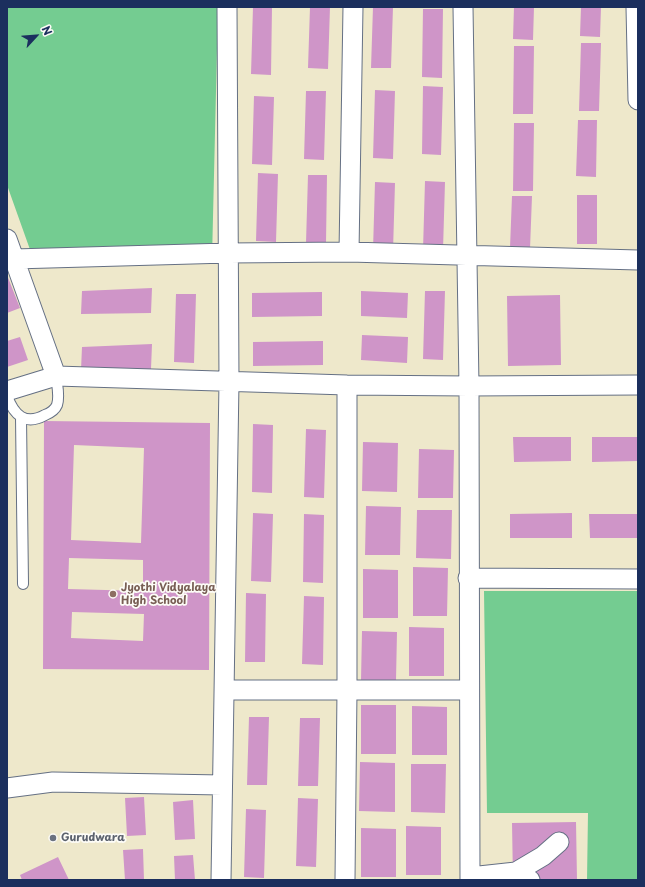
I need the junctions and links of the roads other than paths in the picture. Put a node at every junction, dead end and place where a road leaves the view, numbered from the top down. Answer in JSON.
{"nodes":[{"id":1,"x":227,"y":7,"type":"edge"},
{"id":2,"x":353,"y":7,"type":"edge"},
{"id":3,"x":463,"y":7,"type":"edge"},
{"id":4,"x":636,"y":7,"type":"edge"},
{"id":5,"x":638,"y":100,"type":"edge"},
{"id":6,"x":7,"y":239,"type":"edge"},
{"id":7,"x":349,"y":252,"type":"junction"},
{"id":8,"x":228,"y":253,"type":"junction"},
{"id":9,"x":467,"y":256,"type":"junction"},
{"id":10,"x":14,"y":259,"type":"junction"},
{"id":11,"x":638,"y":260,"type":"edge"},
{"id":12,"x":56,"y":376,"type":"junction"},
{"id":13,"x":229,"y":382,"type":"junction"},
{"id":14,"x":347,"y":385,"type":"junction"},
{"id":15,"x":468,"y":386,"type":"junction"},
{"id":16,"x":638,"y":386,"type":"edge"},
{"id":17,"x":7,"y":391,"type":"edge"},
{"id":18,"x":7,"y":396,"type":"edge"},
{"id":19,"x":21,"y":417,"type":"junction"},
{"id":20,"x":468,"y":578,"type":"junction"},
{"id":21,"x":638,"y":579,"type":"edge"},
{"id":22,"x":23,"y":584,"type":"dead end"},
{"id":23,"x":224,"y":690,"type":"junction"},
{"id":24,"x":347,"y":690,"type":"junction"},
{"id":25,"x":469,"y":690,"type":"junction"},
{"id":26,"x":222,"y":785,"type":"junction"},
{"id":27,"x":7,"y":788,"type":"edge"},
{"id":28,"x":559,"y":842,"type":"dead end"},
{"id":29,"x":523,"y":876,"type":"edge"},
{"id":30,"x":470,"y":878,"type":"edge"},
{"id":31,"x":221,"y":880,"type":"edge"},
{"id":32,"x":345,"y":880,"type":"edge"}],
"edges":[{"from":1,"to":8,"type":"street"},
{"from":2,"to":7,"type":"street"},
{"from":3,"to":9,"type":"street"},
{"from":4,"to":5,"type":"street"},
{"from":6,"to":10,"type":"street"},
{"from":7,"to":8,"type":"street"},
{"from":7,"to":9,"type":"street"},
{"from":8,"to":10,"type":"street"},
{"from":8,"to":13,"type":"street"},
{"from":9,"to":11,"type":"street"},
{"from":9,"to":15,"type":"street"},
{"from":10,"to":12,"type":"street"},
{"from":12,"to":13,"type":"street"},
{"from":12,"to":17,"type":"street"},
{"from":12,"to":19,"type":"lane"},
{"from":13,"to":14,"type":"street"},
{"from":13,"to":23,"type":"street"},
{"from":14,"to":15,"type":"street"},
{"from":14,"to":24,"type":"street"},
{"from":15,"to":16,"type":"street"},
{"from":15,"to":20,"type":"street"},
{"from":18,"to":19,"type":"lane"},
{"from":19,"to":22,"type":"lane"},
{"from":20,"to":21,"type":"street"},
{"from":20,"to":25,"type":"street"},
{"from":23,"to":24,"type":"street"},
{"from":23,"to":26,"type":"street"},
{"from":24,"to":25,"type":"street"},
{"from":24,"to":32,"type":"street"},
{"from":25,"to":30,"type":"street"},
{"from":26,"to":27,"type":"street"},
{"from":26,"to":31,"type":"street"},
{"from":28,"to":29,"type":"street"},
{"from":29,"to":30,"type":"street"}]}
